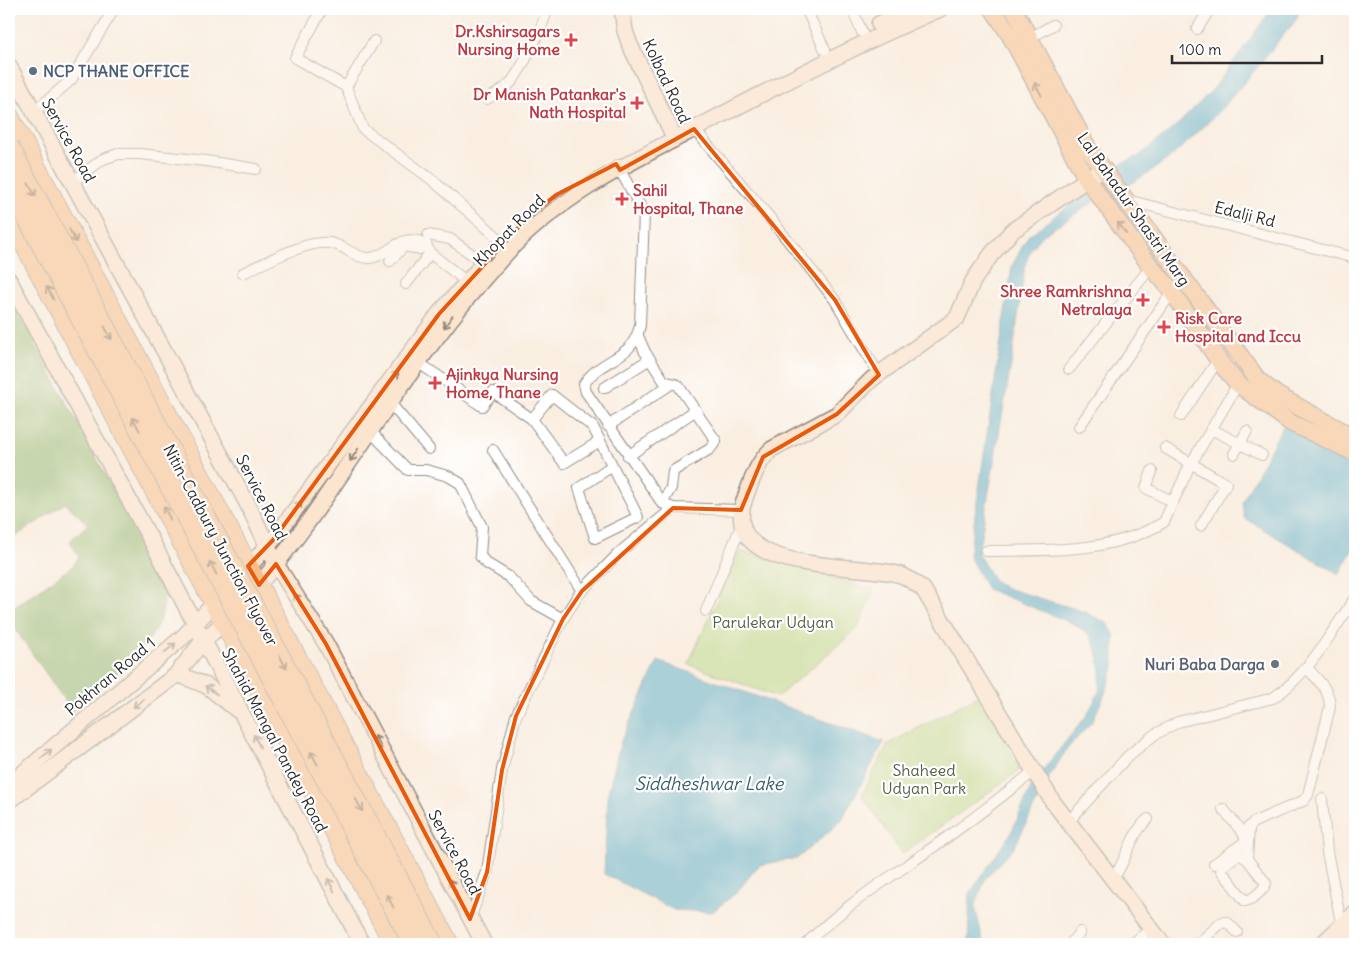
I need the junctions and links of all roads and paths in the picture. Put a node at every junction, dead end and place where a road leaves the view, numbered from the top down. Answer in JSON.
{"nodes":[{"id":1,"x":114,"y":9,"type":"edge"},
{"id":2,"x":547,"y":9,"type":"edge"},
{"id":3,"x":622,"y":9,"type":"edge"},
{"id":4,"x":806,"y":9,"type":"edge"},
{"id":5,"x":852,"y":9,"type":"edge"},
{"id":6,"x":912,"y":9,"type":"edge"},
{"id":7,"x":940,"y":9,"type":"edge"},
{"id":8,"x":993,"y":9,"type":"edge"},
{"id":9,"x":1014,"y":9,"type":"edge"},
{"id":10,"x":1210,"y":9,"type":"edge"},
{"id":11,"x":320,"y":13,"type":"dead end"},
{"id":12,"x":1053,"y":25,"type":"dead end"},
{"id":13,"x":1197,"y":29,"type":"dead end"},
{"id":14,"x":862,"y":32,"type":"junction"},
{"id":15,"x":1028,"y":39,"type":"junction"},
{"id":16,"x":374,"y":41,"type":"dead end"},
{"id":17,"x":825,"y":50,"type":"junction"},
{"id":18,"x":9,"y":66,"type":"edge"},
{"id":19,"x":346,"y":87,"type":"junction"},
{"id":20,"x":487,"y":98,"type":"dead end"},
{"id":21,"x":34,"y":112,"type":"junction"},
{"id":22,"x":9,"y":116,"type":"edge"},
{"id":23,"x":694,"y":129,"type":"junction"},
{"id":24,"x":673,"y":134,"type":"junction"},
{"id":25,"x":9,"y":146,"type":"edge"},
{"id":26,"x":618,"y":167,"type":"junction"},
{"id":27,"x":1103,"y":168,"type":"junction"},
{"id":28,"x":256,"y":169,"type":"dead end"},
{"id":29,"x":1086,"y":178,"type":"junction"},
{"id":30,"x":72,"y":182,"type":"junction"},
{"id":31,"x":9,"y":184,"type":"edge"},
{"id":32,"x":1127,"y":200,"type":"junction"},
{"id":33,"x":9,"y":215,"type":"edge"},
{"id":34,"x":503,"y":242,"type":"junction"},
{"id":35,"x":428,"y":244,"type":"junction"},
{"id":36,"x":1166,"y":257,"type":"junction"},
{"id":37,"x":1355,"y":258,"type":"edge"},
{"id":38,"x":390,"y":261,"type":"dead end"},
{"id":39,"x":484,"y":263,"type":"junction"},
{"id":40,"x":1151,"y":267,"type":"junction"},
{"id":41,"x":244,"y":273,"type":"dead end"},
{"id":42,"x":1169,"y":276,"type":"junction"},
{"id":43,"x":9,"y":280,"type":"edge"},
{"id":44,"x":467,"y":282,"type":"junction"},
{"id":45,"x":406,"y":284,"type":"dead end"},
{"id":46,"x":1172,"y":292,"type":"junction"},
{"id":47,"x":638,"y":336,"type":"junction"},
{"id":48,"x":423,"y":346,"type":"junction"},
{"id":49,"x":650,"y":359,"type":"junction"},
{"id":50,"x":1218,"y":360,"type":"junction"},
{"id":51,"x":419,"y":363,"type":"junction"},
{"id":52,"x":1069,"y":368,"type":"dead end"},
{"id":53,"x":879,"y":375,"type":"junction"},
{"id":54,"x":670,"y":384,"type":"junction"},
{"id":55,"x":1238,"y":384,"type":"junction"},
{"id":56,"x":604,"y":388,"type":"dead end"},
{"id":57,"x":390,"y":403,"type":"junction"},
{"id":58,"x":696,"y":410,"type":"junction"},
{"id":59,"x":1181,"y":416,"type":"dead end"},
{"id":60,"x":532,"y":419,"type":"junction"},
{"id":61,"x":608,"y":426,"type":"junction"},
{"id":62,"x":1079,"y":427,"type":"dead end"},
{"id":63,"x":372,"y":428,"type":"junction"},
{"id":64,"x":1211,"y":429,"type":"junction"},
{"id":65,"x":1247,"y":431,"type":"dead end"},
{"id":66,"x":1355,"y":438,"type":"edge"},
{"id":67,"x":600,"y":441,"type":"junction"},
{"id":68,"x":1240,"y":444,"type":"junction"},
{"id":69,"x":1355,"y":446,"type":"edge"},
{"id":70,"x":1165,"y":448,"type":"dead end"},
{"id":71,"x":429,"y":449,"type":"dead end"},
{"id":72,"x":493,"y":450,"type":"dead end"},
{"id":73,"x":396,"y":451,"type":"dead end"},
{"id":74,"x":1355,"y":453,"type":"edge"},
{"id":75,"x":1234,"y":454,"type":"dead end"},
{"id":76,"x":1262,"y":455,"type":"dead end"},
{"id":77,"x":628,"y":456,"type":"junction"},
{"id":78,"x":1192,"y":462,"type":"junction"},
{"id":79,"x":612,"y":466,"type":"junction"},
{"id":80,"x":1152,"y":471,"type":"dead end"},
{"id":81,"x":1173,"y":502,"type":"junction"},
{"id":82,"x":662,"y":503,"type":"junction"},
{"id":83,"x":672,"y":508,"type":"junction"},
{"id":84,"x":741,"y":510,"type":"junction"},
{"id":85,"x":741,"y":526,"type":"junction"},
{"id":86,"x":1202,"y":526,"type":"dead end"},
{"id":87,"x":267,"y":546,"type":"junction"},
{"id":88,"x":986,"y":551,"type":"dead end"},
{"id":89,"x":276,"y":564,"type":"junction"},
{"id":90,"x":248,"y":566,"type":"junction"},
{"id":91,"x":259,"y":585,"type":"junction"},
{"id":92,"x":229,"y":588,"type":"joint"},
{"id":93,"x":582,"y":591,"type":"junction"},
{"id":94,"x":1355,"y":598,"type":"edge"},
{"id":95,"x":215,"y":603,"type":"junction"},
{"id":96,"x":706,"y":611,"type":"dead end"},
{"id":97,"x":563,"y":619,"type":"junction"},
{"id":98,"x":225,"y":622,"type":"junction"},
{"id":99,"x":194,"y":625,"type":"junction"},
{"id":100,"x":203,"y":640,"type":"junction"},
{"id":101,"x":1307,"y":668,"type":"junction"},
{"id":102,"x":176,"y":676,"type":"junction"},
{"id":103,"x":242,"y":714,"type":"junction"},
{"id":104,"x":1033,"y":772,"type":"junction"},
{"id":105,"x":27,"y":779,"type":"junction"},
{"id":106,"x":9,"y":785,"type":"edge"},
{"id":107,"x":1322,"y":799,"type":"dead end"},
{"id":108,"x":9,"y":801,"type":"edge"},
{"id":109,"x":1223,"y":809,"type":"dead end"},
{"id":110,"x":1148,"y":819,"type":"dead end"},
{"id":111,"x":1069,"y":822,"type":"junction"},
{"id":112,"x":1246,"y":831,"type":"junction"},
{"id":113,"x":1248,"y":859,"type":"junction"},
{"id":114,"x":1214,"y":864,"type":"dead end"},
{"id":115,"x":1113,"y":879,"type":"junction"},
{"id":116,"x":1355,"y":913,"type":"edge"},
{"id":117,"x":470,"y":918,"type":"junction"},
{"id":118,"x":1151,"y":929,"type":"junction"},
{"id":119,"x":1349,"y":929,"type":"edge"},
{"id":120,"x":1080,"y":932,"type":"dead end"},
{"id":121,"x":1237,"y":932,"type":"dead end"},
{"id":122,"x":362,"y":944,"type":"edge"},
{"id":123,"x":394,"y":944,"type":"edge"},
{"id":124,"x":413,"y":944,"type":"edge"},
{"id":125,"x":433,"y":944,"type":"edge"},
{"id":126,"x":449,"y":944,"type":"edge"},
{"id":127,"x":484,"y":944,"type":"edge"},
{"id":128,"x":806,"y":944,"type":"edge"},
{"id":129,"x":1070,"y":944,"type":"edge"},
{"id":130,"x":1132,"y":944,"type":"edge"},
{"id":131,"x":1163,"y":944,"type":"edge"},
{"id":132,"x":1198,"y":944,"type":"edge"},
{"id":133,"x":1322,"y":944,"type":"edge"},
{"id":134,"x":1340,"y":944,"type":"edge"}],
"edges":[{"from":1,"to":21,"type":"street"},
{"from":2,"to":20,"type":"street"},
{"from":3,"to":24,"type":"street","name":"Kolbad Road"},
{"from":4,"to":17,"type":"street"},
{"from":5,"to":14,"type":"street"},
{"from":6,"to":14,"type":"street","name":"Khopat Road"},
{"from":7,"to":23,"type":"street","name":"Khopat Road"},
{"from":29,"to":8,"type":"main road","name":"Lal Bahadur Shastri Marg","one_way":true},
{"from":9,"to":15,"type":"main road","name":"Lal Bahadur Shastri Marg"},
{"from":10,"to":13,"type":"street"},
{"from":11,"to":19,"type":"street"},
{"from":12,"to":15,"type":"street"},
{"from":14,"to":17,"type":"street","name":"Khopat Road"},
{"from":15,"to":27,"type":"main road","name":"Lal Bahadur Shastri Marg"},
{"from":16,"to":19,"type":"street"},
{"from":17,"to":24,"type":"street","name":"Khopat Road"},
{"from":18,"to":21,"type":"street","name":"Service Road"},
{"from":19,"to":34,"type":"street"},
{"from":21,"to":30,"type":"street","name":"Service Road"},
{"from":22,"to":90,"type":"highway","one_way":true},
{"from":23,"to":24,"type":"street","name":"Khopat Road"},
{"from":23,"to":53,"type":"street"},
{"from":24,"to":26,"type":"street","name":"Khopat Road"},
{"from":25,"to":125,"type":"highway","name":"Nitin-Cadbury Junction Flyover","one_way":true,"bridge":true},
{"from":26,"to":34,"type":"street","name":"Khopat Road"},
{"from":26,"to":47,"type":"street"},
{"from":26,"to":48,"type":"street","name":"Khopat Road","one_way":true},
{"from":27,"to":29,"type":"street"},
{"from":27,"to":32,"type":"main road","name":"Lal Bahadur Shastri Marg"},
{"from":28,"to":30,"type":"street"},
{"from":40,"to":29,"type":"main road","name":"Lal Bahadur Shastri Marg","one_way":true},
{"from":29,"to":53,"type":"street"},
{"from":30,"to":87,"type":"street","name":"Service Road"},
{"from":124,"to":31,"type":"highway","name":"Nitin-Cadbury Junction Flyover","one_way":true,"bridge":true},
{"from":32,"to":36,"type":"main road","name":"Lal Bahadur Shastri Marg"},
{"from":32,"to":37,"type":"street","name":"Edalji Rd"},
{"from":95,"to":33,"type":"highway","one_way":true},
{"from":34,"to":39,"type":"street","name":"Khopat Road"},
{"from":35,"to":38,"type":"street"},
{"from":35,"to":39,"type":"street"},
{"from":35,"to":41,"type":"street"},
{"from":35,"to":44,"type":"street"},
{"from":35,"to":45,"type":"street"},
{"from":36,"to":42,"type":"main road"},
{"from":36,"to":66,"type":"main road","name":"Lal Bahadur Shastri Marg"},
{"from":39,"to":44,"type":"street","name":"Khopat Road"},
{"from":40,"to":42,"type":"main road"},
{"from":40,"to":46,"type":"main road","name":"Lal Bahadur Shastri Marg"},
{"from":40,"to":52,"type":"street"},
{"from":42,"to":69,"type":"main road"},
{"from":43,"to":99,"type":"street","name":"Shahid Mangal Pandey Road"},
{"from":44,"to":48,"type":"street","name":"Khopat Road"},
{"from":46,"to":50,"type":"main road","name":"Lal Bahadur Shastri Marg"},
{"from":46,"to":62,"type":"street"},
{"from":47,"to":49,"type":"street"},
{"from":47,"to":61,"type":"street"},
{"from":48,"to":51,"type":"street","name":"Khopat Road"},
{"from":87,"to":48,"type":"street","name":"Khopat Road","one_way":true},
{"from":49,"to":54,"type":"street"},
{"from":49,"to":56,"type":"street"},
{"from":50,"to":55,"type":"main road","name":"Lal Bahadur Shastri Marg"},
{"from":50,"to":59,"type":"street"},
{"from":51,"to":57,"type":"street","name":"Khopat Road"},
{"from":51,"to":60,"type":"street"},
{"from":53,"to":84,"type":"street"},
{"from":54,"to":58,"type":"street"},
{"from":54,"to":61,"type":"street"},
{"from":55,"to":64,"type":"street"},
{"from":55,"to":74,"type":"main road","name":"Lal Bahadur Shastri Marg"},
{"from":57,"to":63,"type":"street","name":"Khopat Road"},
{"from":57,"to":71,"type":"street"},
{"from":58,"to":77,"type":"street"},
{"from":58,"to":82,"type":"street"},
{"from":60,"to":67,"type":"street"},
{"from":60,"to":67,"type":"street"},
{"from":61,"to":77,"type":"street"},
{"from":63,"to":73,"type":"street"},
{"from":63,"to":89,"type":"street","name":"Khopat Road","one_way":true},
{"from":63,"to":97,"type":"street"},
{"from":64,"to":68,"type":"street"},
{"from":64,"to":78,"type":"street"},
{"from":65,"to":68,"type":"street"},
{"from":67,"to":79,"type":"street"},
{"from":68,"to":75,"type":"street"},
{"from":68,"to":76,"type":"street"},
{"from":70,"to":78,"type":"street"},
{"from":72,"to":93,"type":"street"},
{"from":77,"to":82,"type":"street"},
{"from":78,"to":81,"type":"street"},
{"from":78,"to":86,"type":"street"},
{"from":79,"to":79,"type":"street"},
{"from":80,"to":81,"type":"street"},
{"from":81,"to":88,"type":"street"},
{"from":82,"to":83,"type":"street"},
{"from":83,"to":84,"type":"street"},
{"from":83,"to":93,"type":"street"},
{"from":84,"to":85,"type":"street"},
{"from":85,"to":96,"type":"street"},
{"from":85,"to":104,"type":"street"},
{"from":87,"to":89,"type":"street","name":"Service Road"},
{"from":87,"to":90,"type":"street","name":"Khopat Road"},
{"from":89,"to":91,"type":"street","name":"Khopat Road"},
{"from":117,"to":89,"type":"street","name":"Service Road","one_way":true},
{"from":90,"to":91,"type":"highway"},
{"from":90,"to":92,"type":"street","name":"Khopat Road"},
{"from":91,"to":98,"type":"street","name":"Khopat Road"},
{"from":91,"to":126,"type":"highway"},
{"from":92,"to":95,"type":"street","name":"Pokhran Road 1"},
{"from":93,"to":97,"type":"street"},
{"from":94,"to":101,"type":"street"},
{"from":95,"to":98,"type":"highway"},
{"from":95,"to":99,"type":"street","name":"Pokhran Road 1"},
{"from":97,"to":117,"type":"street"},
{"from":98,"to":100,"type":"street","name":"Pokhran Road 1"},
{"from":98,"to":123,"type":"highway"},
{"from":99,"to":100,"type":"street","name":"Shahid Mangal Pandey Road"},
{"from":105,"to":99,"type":"street","name":"Pokhran Road 1","one_way":true},
{"from":100,"to":102,"type":"street","name":"Pokhran Road 1"},
{"from":100,"to":103,"type":"street","name":"Shahid Mangal Pandey Road"},
{"from":101,"to":111,"type":"street"},
{"from":101,"to":112,"type":"street"},
{"from":103,"to":102,"type":"street","one_way":true},
{"from":102,"to":105,"type":"street","name":"Pokhran Road 1","one_way":true},
{"from":122,"to":103,"type":"street","name":"Shahid Mangal Pandey Road","one_way":true},
{"from":104,"to":111,"type":"street"},
{"from":104,"to":128,"type":"street"},
{"from":105,"to":106,"type":"street","name":"Pokhran Road 1"},
{"from":105,"to":108,"type":"street","name":"Pokhran Road 1"},
{"from":107,"to":119,"type":"street"},
{"from":109,"to":112,"type":"street"},
{"from":110,"to":115,"type":"street"},
{"from":111,"to":115,"type":"street"},
{"from":112,"to":113,"type":"street"},
{"from":112,"to":114,"type":"street"},
{"from":113,"to":113,"type":"street"},
{"from":115,"to":118,"type":"street"},
{"from":116,"to":119,"type":"street"},
{"from":117,"to":127,"type":"street","name":"Service Road"},
{"from":118,"to":130,"type":"street"},
{"from":118,"to":131,"type":"street"},
{"from":119,"to":133,"type":"street"},
{"from":119,"to":134,"type":"street"},
{"from":120,"to":129,"type":"street"},
{"from":121,"to":132,"type":"street"}]}
